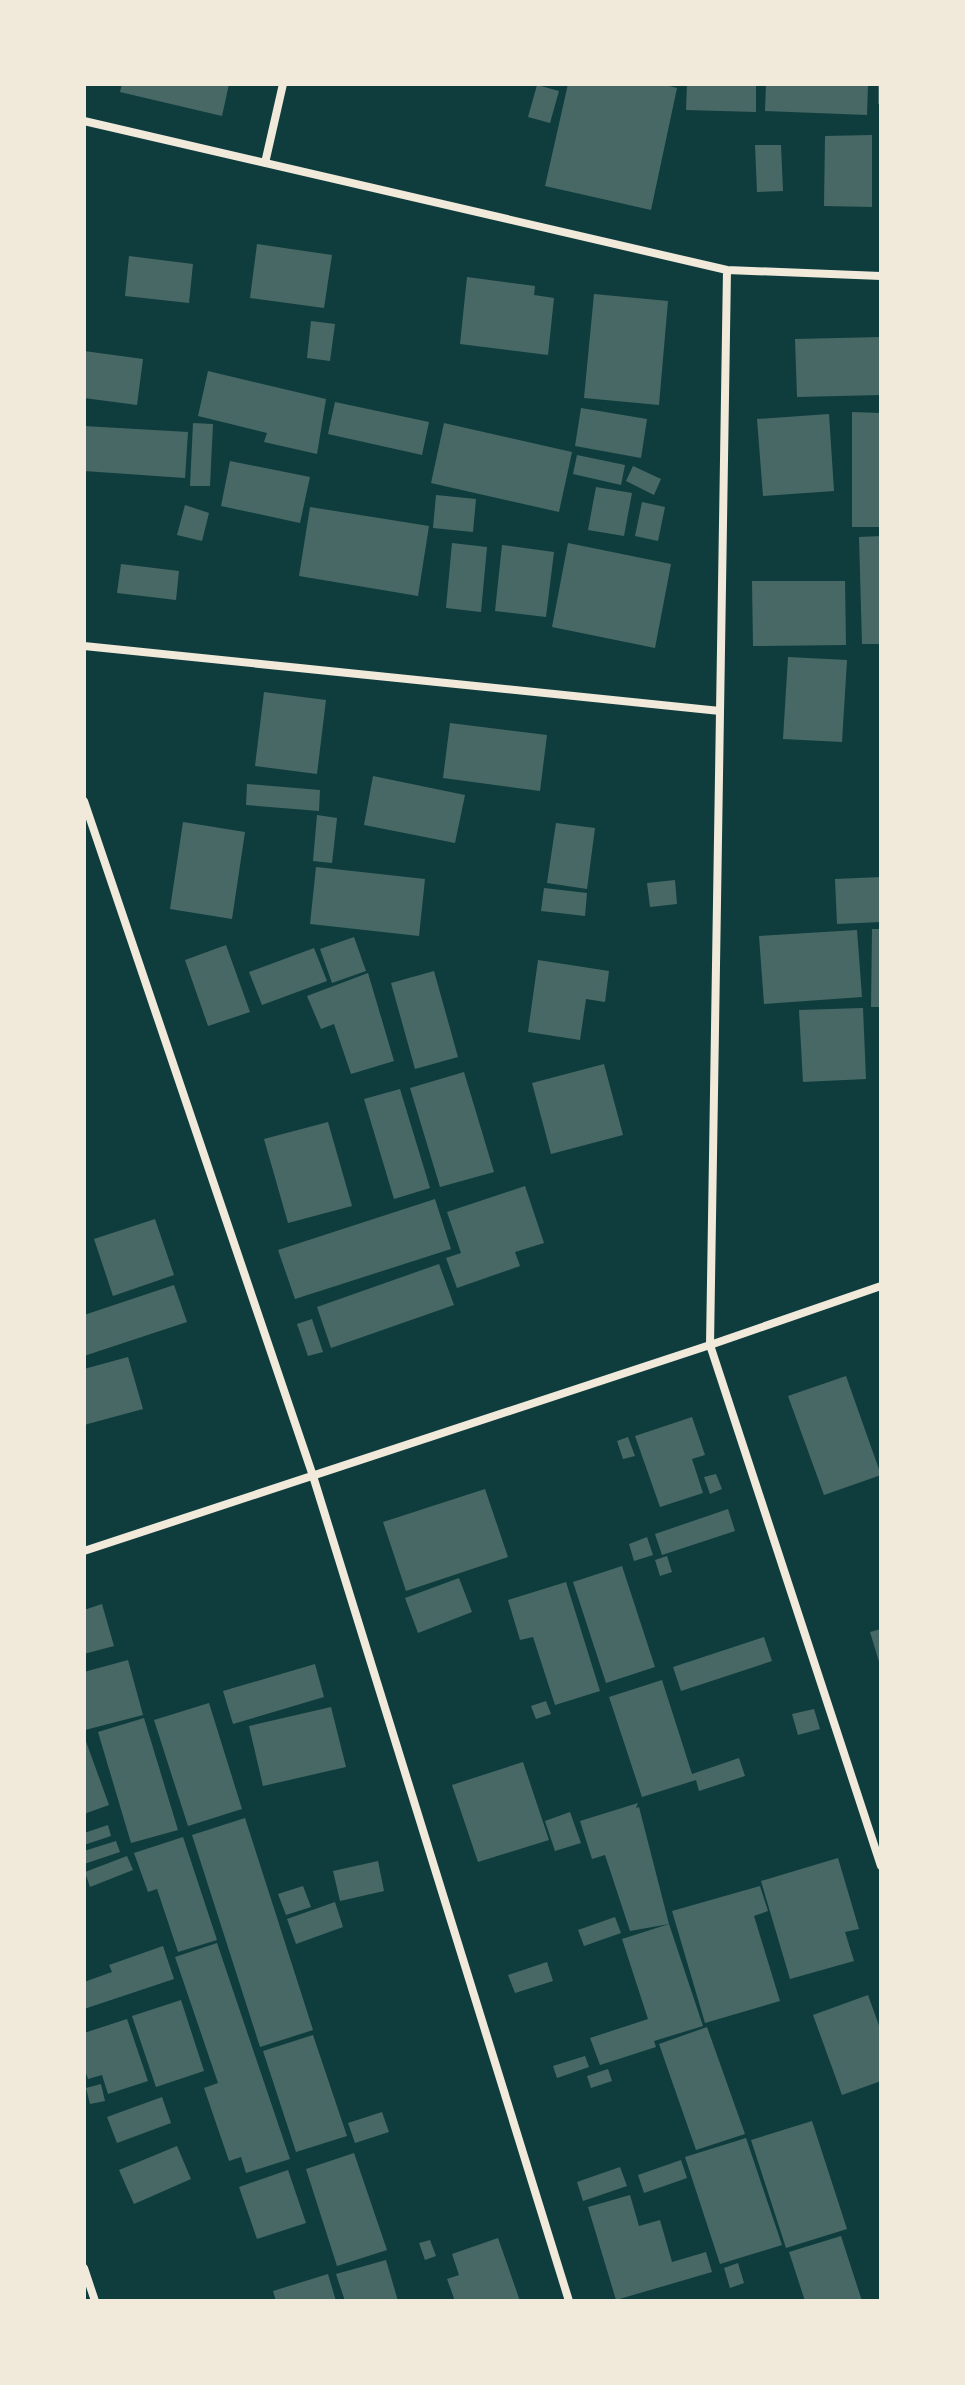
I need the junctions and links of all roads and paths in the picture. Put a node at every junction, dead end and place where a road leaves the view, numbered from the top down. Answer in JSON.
{"nodes":[{"id":1,"x":283,"y":84,"type":"edge"},
{"id":2,"x":84,"y":121,"type":"edge"},
{"id":3,"x":265,"y":163,"type":"junction"},
{"id":4,"x":727,"y":270,"type":"junction"},
{"id":5,"x":881,"y":276,"type":"edge"},
{"id":6,"x":84,"y":646,"type":"edge"},
{"id":7,"x":720,"y":711,"type":"junction"},
{"id":8,"x":84,"y":801,"type":"edge"},
{"id":9,"x":881,"y":1286,"type":"edge"},
{"id":10,"x":710,"y":1345,"type":"junction"},
{"id":11,"x":313,"y":1476,"type":"junction"},
{"id":12,"x":84,"y":1551,"type":"edge"},
{"id":13,"x":881,"y":1866,"type":"edge"},
{"id":14,"x":84,"y":2268,"type":"edge"},
{"id":15,"x":95,"y":2301,"type":"edge"},
{"id":16,"x":569,"y":2301,"type":"edge"}],
"edges":[{"from":1,"to":3,"type":"street"},
{"from":2,"to":3,"type":"street"},
{"from":3,"to":4,"type":"street"},
{"from":4,"to":5,"type":"street"},
{"from":4,"to":7,"type":"street"},
{"from":6,"to":7,"type":"street"},
{"from":7,"to":10,"type":"street"},
{"from":8,"to":11,"type":"street"},
{"from":9,"to":10,"type":"street"},
{"from":10,"to":11,"type":"street"},
{"from":10,"to":13,"type":"street"},
{"from":11,"to":12,"type":"street"},
{"from":11,"to":16,"type":"street"},
{"from":14,"to":15,"type":"street"}]}
